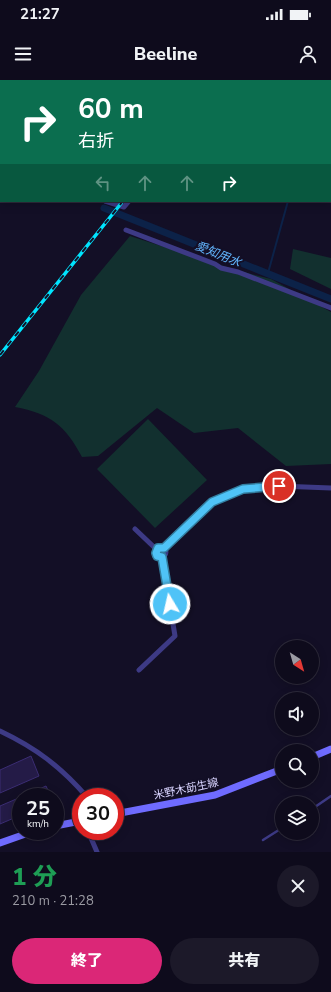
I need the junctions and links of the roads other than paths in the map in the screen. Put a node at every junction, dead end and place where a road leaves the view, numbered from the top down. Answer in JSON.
{"nodes":[{"id":1,"x":108,"y":202,"type":"edge"},
{"id":2,"x":128,"y":202,"type":"edge"},
{"id":3,"x":126,"y":230,"type":"dead end"},
{"id":4,"x":331,"y":308,"type":"edge"},
{"id":5,"x":331,"y":488,"type":"edge"},
{"id":6,"x":135,"y":529,"type":"dead end"},
{"id":7,"x":164,"y":548,"type":"junction"},
{"id":8,"x":156,"y":549,"type":"junction"},
{"id":9,"x":162,"y":557,"type":"junction"},
{"id":10,"x":139,"y":670,"type":"dead end"},
{"id":11,"x":0,"y":731,"type":"edge"},
{"id":12,"x":331,"y":749,"type":"edge"},
{"id":13,"x":319,"y":754,"type":"edge"},
{"id":14,"x":275,"y":772,"type":"edge"},
{"id":15,"x":79,"y":788,"type":"edge"},
{"id":16,"x":331,"y":796,"type":"edge"},
{"id":17,"x":319,"y":804,"type":"edge"},
{"id":18,"x":124,"y":812,"type":"edge"},
{"id":19,"x":275,"y":832,"type":"edge"},
{"id":20,"x":12,"y":839,"type":"edge"},
{"id":21,"x":92,"y":840,"type":"edge"},
{"id":22,"x":263,"y":840,"type":"dead end"},
{"id":23,"x":0,"y":843,"type":"edge"},
{"id":24,"x":97,"y":852,"type":"edge"}],
"edges":[{"from":1,"to":2,"type":"street"},
{"from":3,"to":4,"type":"street"},
{"from":5,"to":7,"type":"street"},
{"from":6,"to":8,"type":"street"},
{"from":7,"to":8,"type":"street"},
{"from":7,"to":9,"type":"street"},
{"from":8,"to":9,"type":"street"},
{"from":9,"to":10,"type":"street"},
{"from":11,"to":15,"type":"street"},
{"from":12,"to":13,"type":"main road"},
{"from":14,"to":18,"type":"main road","name":"米野木莇生線"},
{"from":16,"to":17,"type":"lane"},
{"from":19,"to":22,"type":"lane"},
{"from":20,"to":23,"type":"main road"},
{"from":21,"to":24,"type":"street"}]}
